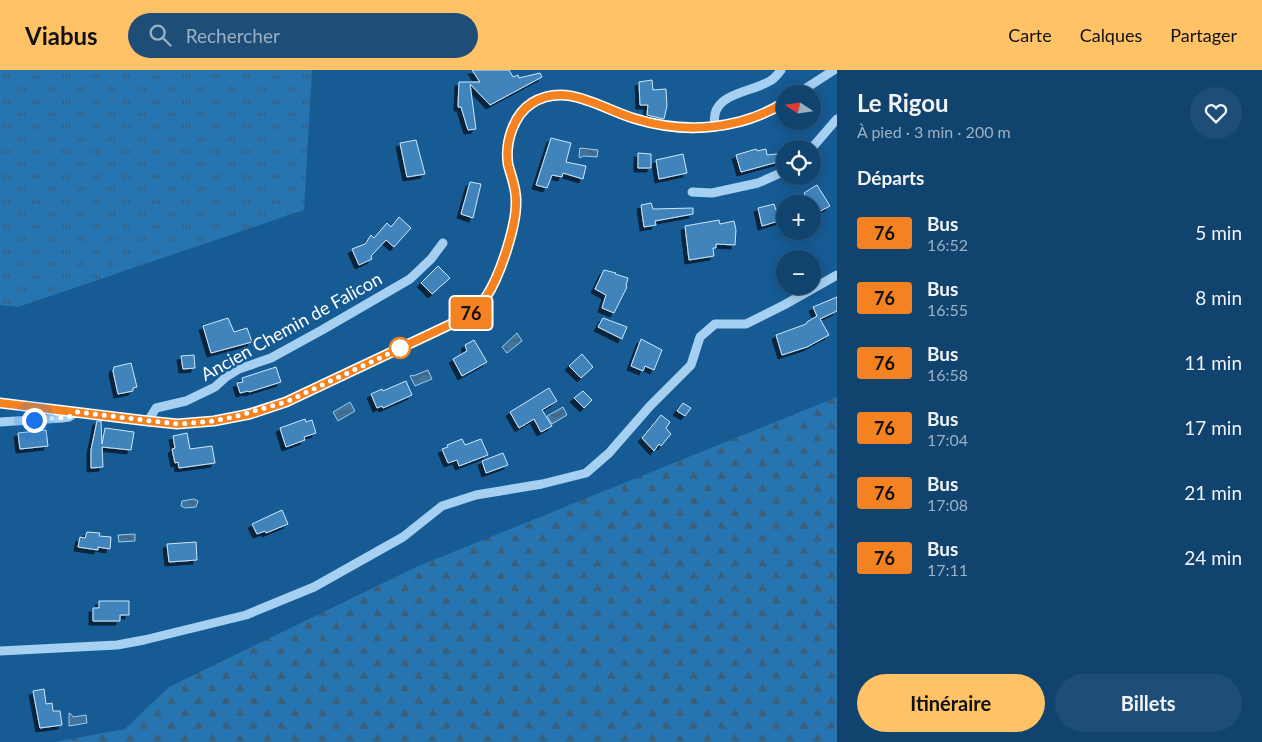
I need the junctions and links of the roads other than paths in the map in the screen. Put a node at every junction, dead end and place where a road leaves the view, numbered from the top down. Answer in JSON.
{"nodes":[{"id":1,"x":781,"y":70,"type":"edge"},
{"id":2,"x":834,"y":70,"type":"edge"},
{"id":3,"x":811,"y":85,"type":"edge"},
{"id":4,"x":776,"y":107,"type":"edge"},
{"id":5,"x":837,"y":119,"type":"edge"},
{"id":6,"x":715,"y":126,"type":"junction"},
{"id":7,"x":819,"y":140,"type":"edge"},
{"id":8,"x":776,"y":175,"type":"edge"},
{"id":9,"x":692,"y":192,"type":"dead end"},
{"id":10,"x":443,"y":243,"type":"dead end"},
{"id":11,"x":837,"y":275,"type":"edge"},
{"id":12,"x":0,"y":403,"type":"edge"},
{"id":13,"x":77,"y":412,"type":"junction"},
{"id":14,"x":148,"y":421,"type":"junction"},
{"id":15,"x":0,"y":422,"type":"edge"},
{"id":16,"x":0,"y":650,"type":"edge"}],
"edges":[{"from":1,"to":6,"type":"street"},
{"from":2,"to":3,"type":"street"},
{"from":4,"to":6,"type":"street"},
{"from":5,"to":7,"type":"street"},
{"from":6,"to":14,"type":"street"},
{"from":8,"to":9,"type":"street"},
{"from":10,"to":14,"type":"street","name":"Ancien Chemin de Falicon"},
{"from":11,"to":16,"type":"street"},
{"from":12,"to":13,"type":"street"},
{"from":13,"to":14,"type":"street"},
{"from":13,"to":15,"type":"street"}]}
